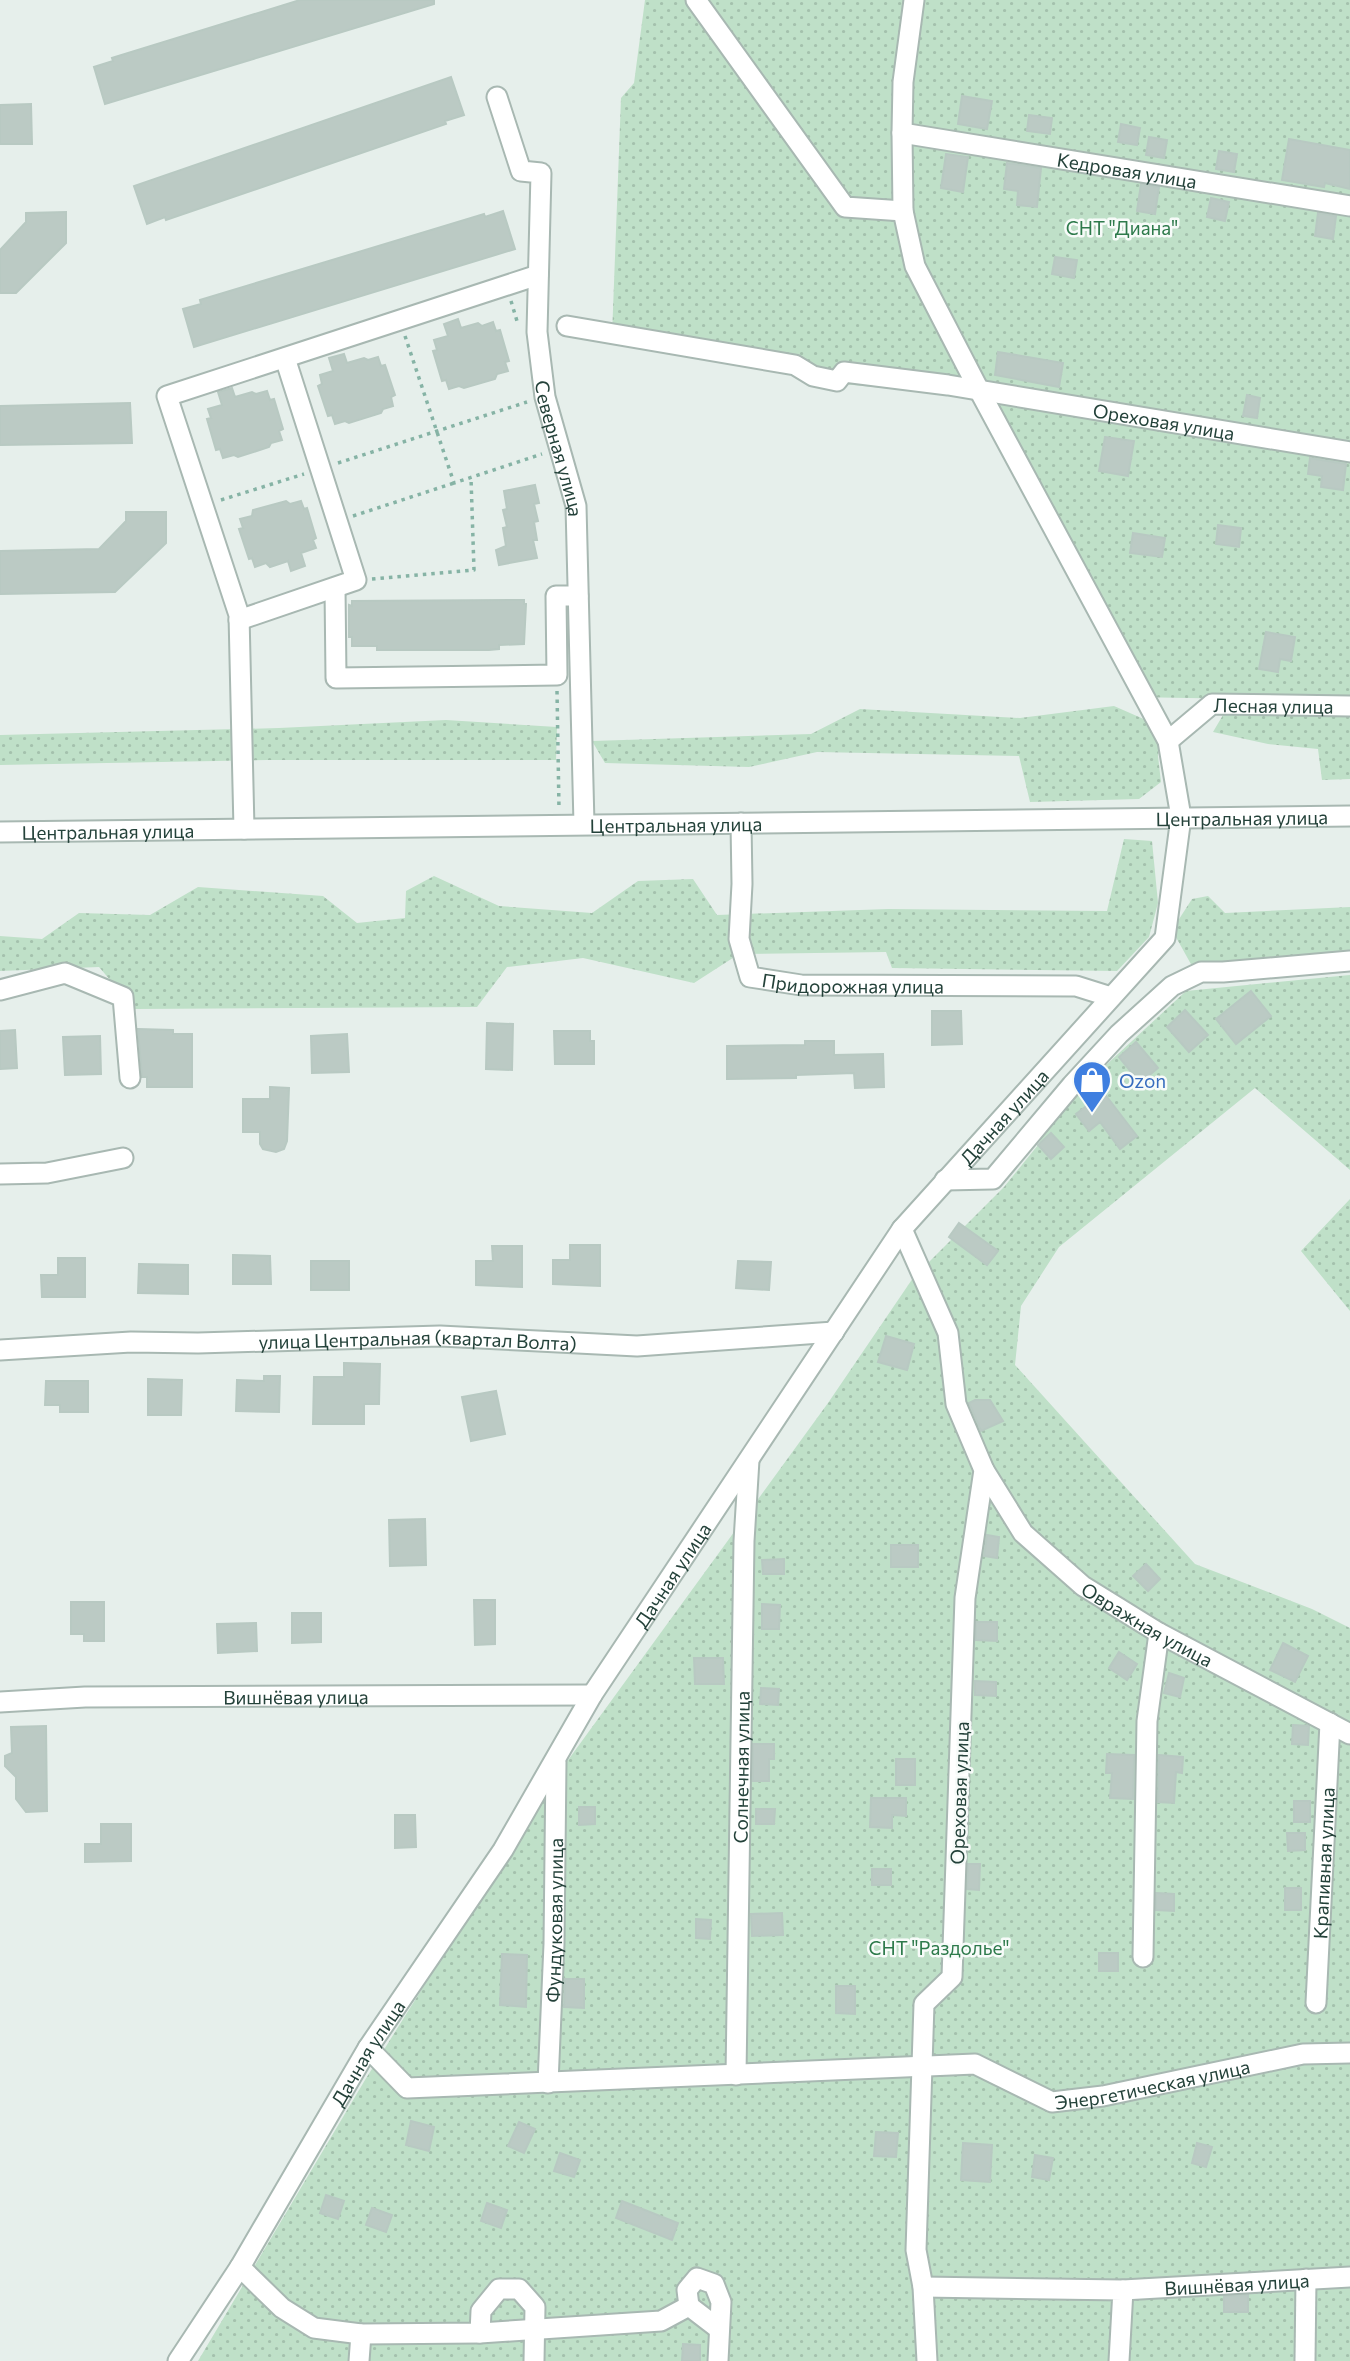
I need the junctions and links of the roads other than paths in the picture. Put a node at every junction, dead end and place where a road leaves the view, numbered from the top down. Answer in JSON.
{"nodes":[{"id":1,"x":696,"y":0,"type":"edge"},
{"id":2,"x":914,"y":0,"type":"edge"},
{"id":3,"x":497,"y":97,"type":"dead end"},
{"id":4,"x":902,"y":132,"type":"junction"},
{"id":5,"x":1350,"y":206,"type":"edge"},
{"id":6,"x":903,"y":211,"type":"junction"},
{"id":7,"x":538,"y":275,"type":"junction"},
{"id":8,"x":567,"y":326,"type":"dead end"},
{"id":9,"x":285,"y":358,"type":"junction"},
{"id":10,"x":979,"y":390,"type":"junction"},
{"id":11,"x":1350,"y":452,"type":"edge"},
{"id":12,"x":334,"y":588,"type":"junction"},
{"id":13,"x":578,"y":596,"type":"junction"},
{"id":14,"x":239,"y":620,"type":"junction"},
{"id":15,"x":1350,"y":706,"type":"edge"},
{"id":16,"x":1168,"y":741,"type":"junction"},
{"id":17,"x":1350,"y":816,"type":"edge"},
{"id":18,"x":1181,"y":817,"type":"junction"},
{"id":19,"x":741,"y":823,"type":"junction"},
{"id":20,"x":584,"y":824,"type":"junction"},
{"id":21,"x":244,"y":829,"type":"junction"},
{"id":22,"x":0,"y":832,"type":"edge"},
{"id":23,"x":1350,"y":961,"type":"edge"},
{"id":24,"x":0,"y":990,"type":"edge"},
{"id":25,"x":1111,"y":997,"type":"junction"},
{"id":26,"x":131,"y":1078,"type":"dead end"},
{"id":27,"x":122,"y":1158,"type":"dead end"},
{"id":28,"x":0,"y":1174,"type":"edge"},
{"id":29,"x":945,"y":1180,"type":"junction"},
{"id":30,"x":902,"y":1229,"type":"junction"},
{"id":31,"x":834,"y":1332,"type":"junction"},
{"id":32,"x":0,"y":1350,"type":"edge"},
{"id":33,"x":749,"y":1460,"type":"junction"},
{"id":34,"x":984,"y":1470,"type":"junction"},
{"id":35,"x":1159,"y":1633,"type":"junction"},
{"id":36,"x":592,"y":1695,"type":"junction"},
{"id":37,"x":0,"y":1702,"type":"edge"},
{"id":38,"x":1330,"y":1723,"type":"junction"},
{"id":39,"x":1350,"y":1734,"type":"edge"},
{"id":40,"x":556,"y":1758,"type":"junction"},
{"id":41,"x":1143,"y":1957,"type":"dead end"},
{"id":42,"x":1316,"y":2003,"type":"dead end"},
{"id":43,"x":369,"y":2048,"type":"junction"},
{"id":44,"x":1350,"y":2053,"type":"edge"},
{"id":45,"x":922,"y":2067,"type":"junction"},
{"id":46,"x":736,"y":2076,"type":"junction"},
{"id":47,"x":548,"y":2083,"type":"junction"},
{"id":48,"x":240,"y":2267,"type":"junction"},
{"id":49,"x":1350,"y":2277,"type":"edge"},
{"id":50,"x":1306,"y":2279,"type":"junction"},
{"id":51,"x":923,"y":2287,"type":"junction"},
{"id":52,"x":1123,"y":2290,"type":"junction"},
{"id":53,"x":689,"y":2306,"type":"junction"},
{"id":54,"x":535,"y":2329,"type":"junction"},
{"id":55,"x":719,"y":2329,"type":"junction"},
{"id":56,"x":480,"y":2333,"type":"junction"},
{"id":57,"x":361,"y":2334,"type":"junction"},
{"id":58,"x":178,"y":2361,"type":"edge"},
{"id":59,"x":359,"y":2361,"type":"edge"},
{"id":60,"x":534,"y":2361,"type":"edge"},
{"id":61,"x":718,"y":2361,"type":"edge"},
{"id":62,"x":927,"y":2361,"type":"edge"},
{"id":63,"x":1119,"y":2361,"type":"edge"},
{"id":64,"x":1305,"y":2361,"type":"edge"}],
"edges":[{"from":1,"to":6,"type":"street"},
{"from":2,"to":4,"type":"street","name":"Дачная улица"},
{"from":3,"to":7,"type":"street","name":"Северная улица"},
{"from":4,"to":5,"type":"street","name":"Кедровая улица"},
{"from":4,"to":6,"type":"street","name":"Дачная улица"},
{"from":6,"to":10,"type":"street","name":"Дачная улица"},
{"from":7,"to":9,"type":"street"},
{"from":7,"to":13,"type":"street","name":"Северная улица"},
{"from":8,"to":10,"type":"street","name":"Ореховая улица"},
{"from":9,"to":12,"type":"street"},
{"from":9,"to":14,"type":"street"},
{"from":10,"to":11,"type":"street","name":"Ореховая улица"},
{"from":10,"to":16,"type":"street","name":"Дачная улица"},
{"from":12,"to":13,"type":"street"},
{"from":12,"to":14,"type":"street"},
{"from":13,"to":20,"type":"street","name":"Северная улица"},
{"from":14,"to":21,"type":"street"},
{"from":15,"to":16,"type":"street","name":"Лесная улица"},
{"from":16,"to":18,"type":"street","name":"Дачная улица"},
{"from":17,"to":18,"type":"street","name":"Центральная улица"},
{"from":18,"to":19,"type":"street","name":"Центральная улица"},
{"from":18,"to":25,"type":"street","name":"Дачная улица"},
{"from":19,"to":20,"type":"street","name":"Центральная улица"},
{"from":19,"to":25,"type":"street","name":"Придорожная улица"},
{"from":20,"to":21,"type":"street","name":"Центральная улица"},
{"from":21,"to":22,"type":"street","name":"Центральная улица"},
{"from":23,"to":29,"type":"street"},
{"from":24,"to":26,"type":"street"},
{"from":25,"to":29,"type":"street","name":"Дачная улица"},
{"from":27,"to":28,"type":"street"},
{"from":29,"to":30,"type":"street","name":"Дачная улица"},
{"from":30,"to":31,"type":"street","name":"Дачная улица"},
{"from":30,"to":34,"type":"street"},
{"from":31,"to":32,"type":"street","name":"улица Центральная (квартал Волта)"},
{"from":31,"to":33,"type":"street","name":"Дачная улица"},
{"from":33,"to":36,"type":"street","name":"Дачная улица"},
{"from":33,"to":46,"type":"street","name":"Солнечная улица"},
{"from":34,"to":35,"type":"street","name":"Овражная улица"},
{"from":34,"to":45,"type":"street","name":"Ореховая улица"},
{"from":35,"to":38,"type":"street","name":"Овражная улица"},
{"from":35,"to":41,"type":"street"},
{"from":36,"to":37,"type":"street","name":"Вишнёвая улица"},
{"from":36,"to":40,"type":"street","name":"Дачная улица"},
{"from":38,"to":39,"type":"street","name":"Овражная улица"},
{"from":38,"to":42,"type":"street","name":"Крапивная улица"},
{"from":40,"to":43,"type":"street","name":"Дачная улица"},
{"from":40,"to":47,"type":"street","name":"Фундуковая улица"},
{"from":43,"to":47,"type":"street","name":"Энергетическая улица"},
{"from":43,"to":48,"type":"street","name":"Дачная улица"},
{"from":44,"to":45,"type":"street","name":"Энергетическая улица"},
{"from":45,"to":46,"type":"street","name":"Энергетическая улица"},
{"from":45,"to":51,"type":"street","name":"Ореховая улица"},
{"from":46,"to":47,"type":"street","name":"Энергетическая улица"},
{"from":48,"to":57,"type":"street"},
{"from":48,"to":58,"type":"street","name":"Дачная улица"},
{"from":49,"to":50,"type":"street","name":"Вишнёвая улица"},
{"from":50,"to":52,"type":"street","name":"Вишнёвая улица"},
{"from":50,"to":64,"type":"street"},
{"from":51,"to":52,"type":"street","name":"Вишнёвая улица"},
{"from":51,"to":62,"type":"street","name":"Ореховая улица"},
{"from":52,"to":63,"type":"street"},
{"from":53,"to":54,"type":"street"},
{"from":53,"to":55,"type":"street"},
{"from":53,"to":55,"type":"street"},
{"from":54,"to":56,"type":"street"},
{"from":54,"to":56,"type":"street"},
{"from":54,"to":60,"type":"street"},
{"from":55,"to":61,"type":"street"},
{"from":56,"to":57,"type":"street"},
{"from":57,"to":59,"type":"street"}]}
